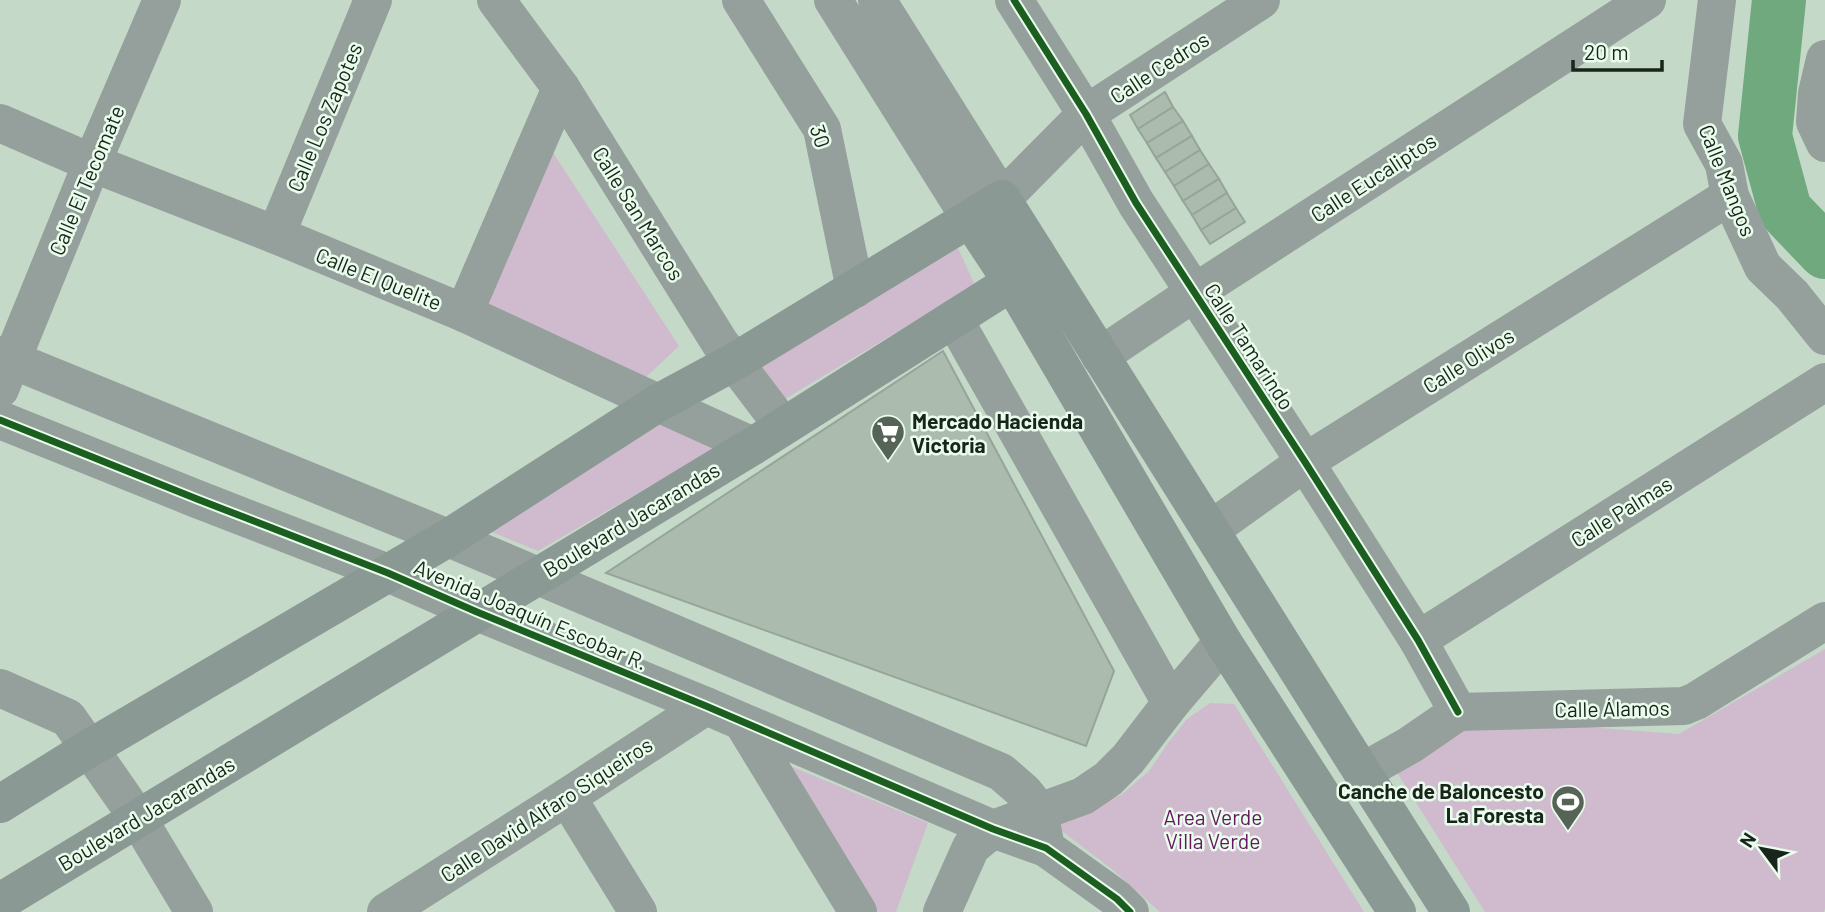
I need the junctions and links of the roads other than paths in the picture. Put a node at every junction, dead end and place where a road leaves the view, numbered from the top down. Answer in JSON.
{"nodes":[{"id":1,"x":162,"y":0,"type":"edge"},
{"id":2,"x":373,"y":0,"type":"edge"},
{"id":3,"x":496,"y":0,"type":"edge"},
{"id":4,"x":741,"y":0,"type":"edge"},
{"id":5,"x":833,"y":0,"type":"edge"},
{"id":6,"x":877,"y":0,"type":"edge"},
{"id":7,"x":1014,"y":0,"type":"edge"},
{"id":8,"x":1261,"y":0,"type":"edge"},
{"id":9,"x":1647,"y":0,"type":"edge"},
{"id":10,"x":1717,"y":0,"type":"edge"},
{"id":11,"x":1825,"y":59,"type":"edge"},
{"id":12,"x":561,"y":88,"type":"junction"},
{"id":13,"x":1086,"y":114,"type":"junction"},
{"id":14,"x":0,"y":124,"type":"edge"},
{"id":15,"x":1825,"y":143,"type":"edge"},
{"id":16,"x":92,"y":163,"type":"junction"},
{"id":17,"x":1730,"y":196,"type":"junction"},
{"id":18,"x":1002,"y":199,"type":"junction"},
{"id":19,"x":971,"y":220,"type":"junction"},
{"id":20,"x":275,"y":235,"type":"junction"},
{"id":21,"x":1037,"y":253,"type":"junction"},
{"id":22,"x":1012,"y":282,"type":"junction"},
{"id":23,"x":855,"y":289,"type":"junction"},
{"id":24,"x":1194,"y":293,"type":"junction"},
{"id":25,"x":464,"y":313,"type":"junction"},
{"id":26,"x":954,"y":318,"type":"junction"},
{"id":27,"x":1825,"y":336,"type":"edge"},
{"id":28,"x":1100,"y":356,"type":"junction"},
{"id":29,"x":734,"y":362,"type":"junction"},
{"id":30,"x":4,"y":368,"type":"edge"},
{"id":31,"x":1825,"y":382,"type":"edge"},
{"id":32,"x":658,"y":403,"type":"junction"},
{"id":33,"x":0,"y":419,"type":"edge"},
{"id":34,"x":768,"y":436,"type":"junction"},
{"id":35,"x":1305,"y":462,"type":"junction"},
{"id":36,"x":1210,"y":530,"type":"junction"},
{"id":37,"x":448,"y":538,"type":"junction"},
{"id":38,"x":388,"y":573,"type":"junction"},
{"id":39,"x":538,"y":576,"type":"junction"},
{"id":40,"x":478,"y":612,"type":"junction"},
{"id":41,"x":1825,"y":621,"type":"edge"},
{"id":42,"x":1418,"y":640,"type":"junction"},
{"id":43,"x":1223,"y":642,"type":"junction"},
{"id":44,"x":0,"y":688,"type":"edge"},
{"id":45,"x":1171,"y":703,"type":"junction"},
{"id":46,"x":706,"y":706,"type":"junction"},
{"id":47,"x":1458,"y":712,"type":"junction"},
{"id":48,"x":743,"y":723,"type":"junction"},
{"id":49,"x":90,"y":748,"type":"junction"},
{"id":50,"x":1362,"y":772,"type":"junction"},
{"id":51,"x":566,"y":797,"type":"junction"},
{"id":52,"x":0,"y":804,"type":"edge"},
{"id":53,"x":1039,"y":811,"type":"junction"},
{"id":54,"x":137,"y":817,"type":"junction"},
{"id":55,"x":993,"y":829,"type":"junction"},
{"id":56,"x":1046,"y":848,"type":"junction"},
{"id":57,"x":0,"y":902,"type":"edge"},
{"id":58,"x":402,"y":908,"type":"edge"},
{"id":59,"x":194,"y":912,"type":"edge"},
{"id":60,"x":638,"y":912,"type":"edge"},
{"id":61,"x":858,"y":912,"type":"edge"},
{"id":62,"x":942,"y":912,"type":"edge"},
{"id":63,"x":1130,"y":912,"type":"edge"},
{"id":64,"x":1398,"y":912,"type":"edge"},
{"id":65,"x":1451,"y":912,"type":"edge"}],
"edges":[{"from":1,"to":16,"type":"street","name":"Calle El Tecomate"},
{"from":2,"to":20,"type":"street","name":"Calle Los Zapotes"},
{"from":3,"to":12,"type":"street","name":"Calle San Marcos"},
{"from":4,"to":23,"type":"street","name":"30"},
{"from":5,"to":19,"type":"street"},
{"from":6,"to":18,"type":"street"},
{"from":7,"to":13,"type":"street","name":"Calle Tamarindo"},
{"from":8,"to":13,"type":"street","name":"Calle Cedros"},
{"from":9,"to":24,"type":"street","name":"Calle Eucaliptos"},
{"from":10,"to":17,"type":"street","name":"Calle Mangos"},
{"from":11,"to":15,"type":"street"},
{"from":12,"to":25,"type":"street"},
{"from":12,"to":29,"type":"street","name":"Calle San Marcos"},
{"from":13,"to":18,"type":"street","name":"Calle Cedros"},
{"from":13,"to":24,"type":"street","name":"Calle Tamarindo"},
{"from":14,"to":16,"type":"street","name":"Calle El Quelite"},
{"from":16,"to":20,"type":"street","name":"Calle El Quelite"},
{"from":16,"to":30,"type":"street","name":"Calle El Tecomate"},
{"from":17,"to":27,"type":"street","name":"Calle Mangos"},
{"from":17,"to":35,"type":"street","name":"Calle Olivos"},
{"from":18,"to":19,"type":"main road"},
{"from":18,"to":21,"type":"main road"},
{"from":19,"to":22,"type":"main road"},
{"from":19,"to":23,"type":"main road"},
{"from":20,"to":25,"type":"street","name":"Calle El Quelite"},
{"from":21,"to":22,"type":"main road","name":"Boulevard Jacarandas"},
{"from":21,"to":28,"type":"main road"},
{"from":22,"to":26,"type":"main road","name":"Boulevard Jacarandas"},
{"from":22,"to":43,"type":"main road"},
{"from":23,"to":29,"type":"main road"},
{"from":24,"to":28,"type":"street","name":"Calle Eucaliptos"},
{"from":24,"to":35,"type":"street","name":"Calle Tamarindo"},
{"from":25,"to":32,"type":"street","name":"Calle El Quelite"},
{"from":26,"to":34,"type":"main road","name":"Boulevard Jacarandas"},
{"from":26,"to":45,"type":"street"},
{"from":28,"to":36,"type":"main road"},
{"from":29,"to":32,"type":"main road"},
{"from":29,"to":34,"type":"street","name":"Calle San Marcos"},
{"from":30,"to":37,"type":"street","name":"Avenida Joaquín Escobar R."},
{"from":31,"to":42,"type":"street","name":"Calle Palmas"},
{"from":32,"to":34,"type":"street","name":"Calle El Quelite"},
{"from":32,"to":37,"type":"main road"},
{"from":33,"to":38,"type":"street","name":"Avenida Joaquín Escobar R."},
{"from":34,"to":39,"type":"main road","name":"Boulevard Jacarandas"},
{"from":35,"to":36,"type":"street","name":"Calle Olivos"},
{"from":35,"to":42,"type":"street","name":"Calle Tamarindo"},
{"from":36,"to":50,"type":"main road"},
{"from":37,"to":38,"type":"main road"},
{"from":37,"to":39,"type":"street","name":"Avenida Joaquín Escobar R."},
{"from":38,"to":40,"type":"street","name":"Avenida Joaquín Escobar R."},
{"from":38,"to":49,"type":"main road"},
{"from":39,"to":40,"type":"main road","name":"Boulevard Jacarandas"},
{"from":39,"to":53,"type":"street","name":"Avenida Joaquín Escobar R."},
{"from":40,"to":46,"type":"street","name":"Avenida Joaquín Escobar R."},
{"from":40,"to":54,"type":"main road","name":"Boulevard Jacarandas"},
{"from":41,"to":47,"type":"street","name":"Calle Álamos"},
{"from":42,"to":47,"type":"street","name":"Calle Tamarindo"},
{"from":43,"to":45,"type":"street"},
{"from":43,"to":64,"type":"main road"},
{"from":44,"to":49,"type":"street"},
{"from":45,"to":53,"type":"street"},
{"from":46,"to":48,"type":"street","name":"Avenida Joaquín Escobar R."},
{"from":46,"to":51,"type":"street","name":"Calle David Alfaro Siqueiros"},
{"from":47,"to":50,"type":"street"},
{"from":48,"to":55,"type":"street","name":"Avenida Joaquín Escobar R."},
{"from":48,"to":61,"type":"street"},
{"from":49,"to":52,"type":"main road"},
{"from":49,"to":54,"type":"street"},
{"from":50,"to":65,"type":"main road"},
{"from":51,"to":58,"type":"street","name":"Calle David Alfaro Siqueiros"},
{"from":51,"to":60,"type":"street"},
{"from":53,"to":55,"type":"street"},
{"from":53,"to":56,"type":"street"},
{"from":54,"to":57,"type":"main road","name":"Boulevard Jacarandas"},
{"from":54,"to":59,"type":"street"},
{"from":55,"to":56,"type":"street","name":"Avenida Joaquín Escobar R."},
{"from":55,"to":62,"type":"street"},
{"from":56,"to":63,"type":"street","name":"Avenida Joaquín Escobar R."}]}
